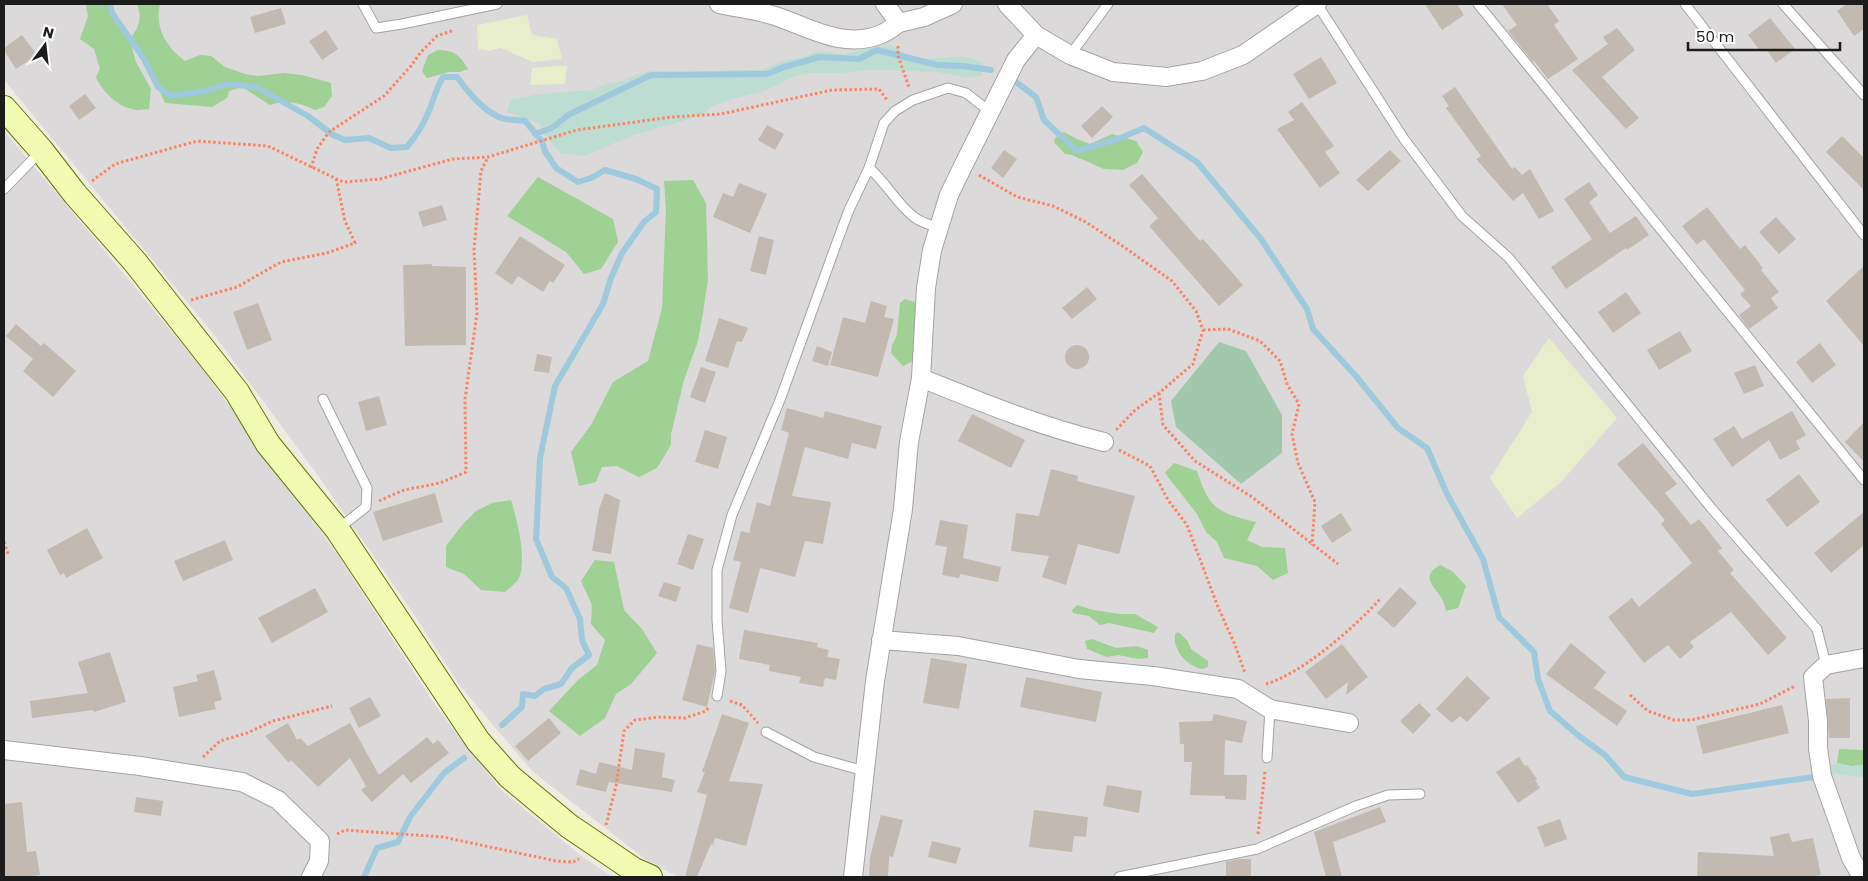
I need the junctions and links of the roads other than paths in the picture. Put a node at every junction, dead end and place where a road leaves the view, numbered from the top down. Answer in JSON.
{"nodes":[{"id":1,"x":363,"y":4,"type":"edge"},
{"id":2,"x":497,"y":4,"type":"edge"},
{"id":3,"x":717,"y":4,"type":"edge"},
{"id":4,"x":886,"y":4,"type":"edge"},
{"id":5,"x":953,"y":4,"type":"edge"},
{"id":6,"x":1007,"y":4,"type":"edge"},
{"id":7,"x":1108,"y":4,"type":"edge"},
{"id":8,"x":1317,"y":4,"type":"edge"},
{"id":9,"x":1478,"y":4,"type":"edge"},
{"id":10,"x":1685,"y":4,"type":"edge"},
{"id":11,"x":1783,"y":4,"type":"edge"},
{"id":12,"x":899,"y":23,"type":"junction"},
{"id":13,"x":1036,"y":35,"type":"junction"},
{"id":14,"x":1070,"y":54,"type":"junction"},
{"id":15,"x":1864,"y":95,"type":"edge"},
{"id":16,"x":4,"y":108,"type":"edge"},
{"id":17,"x":990,"y":111,"type":"junction"},
{"id":18,"x":41,"y":150,"type":"junction"},
{"id":19,"x":869,"y":168,"type":"junction"},
{"id":20,"x":4,"y":189,"type":"edge"},
{"id":21,"x":939,"y":228,"type":"junction"},
{"id":22,"x":1864,"y":235,"type":"edge"},
{"id":23,"x":921,"y":378,"type":"junction"},
{"id":24,"x":323,"y":399,"type":"dead end"},
{"id":25,"x":1104,"y":442,"type":"road end"},
{"id":26,"x":1864,"y":480,"type":"edge"},
{"id":27,"x":337,"y":529,"type":"junction"},
{"id":28,"x":881,"y":640,"type":"junction"},
{"id":29,"x":1864,"y":658,"type":"edge"},
{"id":30,"x":1820,"y":671,"type":"junction"},
{"id":31,"x":717,"y":696,"type":"road end"},
{"id":32,"x":1270,"y":709,"type":"junction"},
{"id":33,"x":1349,"y":723,"type":"dead end"},
{"id":34,"x":766,"y":732,"type":"road end"},
{"id":35,"x":4,"y":750,"type":"edge"},
{"id":36,"x":1266,"y":758,"type":"road end"},
{"id":37,"x":864,"y":770,"type":"junction"},
{"id":38,"x":1420,"y":794,"type":"dead end"},
{"id":39,"x":311,"y":877,"type":"edge"},
{"id":40,"x":650,"y":877,"type":"edge"},
{"id":41,"x":853,"y":877,"type":"edge"},
{"id":42,"x":1119,"y":877,"type":"edge"},
{"id":43,"x":1862,"y":877,"type":"edge"}],
"edges":[{"from":1,"to":2,"type":"lane"},
{"from":3,"to":12,"type":"street"},
{"from":4,"to":12,"type":"street"},
{"from":5,"to":12,"type":"street"},
{"from":6,"to":13,"type":"street"},
{"from":7,"to":14,"type":"lane"},
{"from":8,"to":14,"type":"street"},
{"from":8,"to":30,"type":"lane"},
{"from":9,"to":26,"type":"lane"},
{"from":10,"to":22,"type":"lane"},
{"from":11,"to":15,"type":"lane"},
{"from":13,"to":14,"type":"street"},
{"from":13,"to":17,"type":"street"},
{"from":16,"to":18,"type":"main road"},
{"from":17,"to":19,"type":"lane"},
{"from":17,"to":21,"type":"street"},
{"from":18,"to":20,"type":"lane"},
{"from":18,"to":27,"type":"main road"},
{"from":19,"to":21,"type":"lane"},
{"from":19,"to":31,"type":"lane"},
{"from":21,"to":23,"type":"street"},
{"from":23,"to":25,"type":"street"},
{"from":23,"to":28,"type":"street"},
{"from":24,"to":27,"type":"lane"},
{"from":27,"to":40,"type":"main road"},
{"from":28,"to":32,"type":"street"},
{"from":28,"to":37,"type":"street"},
{"from":29,"to":30,"type":"street"},
{"from":30,"to":43,"type":"street"},
{"from":32,"to":33,"type":"street"},
{"from":32,"to":36,"type":"lane"},
{"from":34,"to":37,"type":"lane"},
{"from":35,"to":39,"type":"street"},
{"from":37,"to":41,"type":"street"},
{"from":38,"to":42,"type":"lane"}]}
